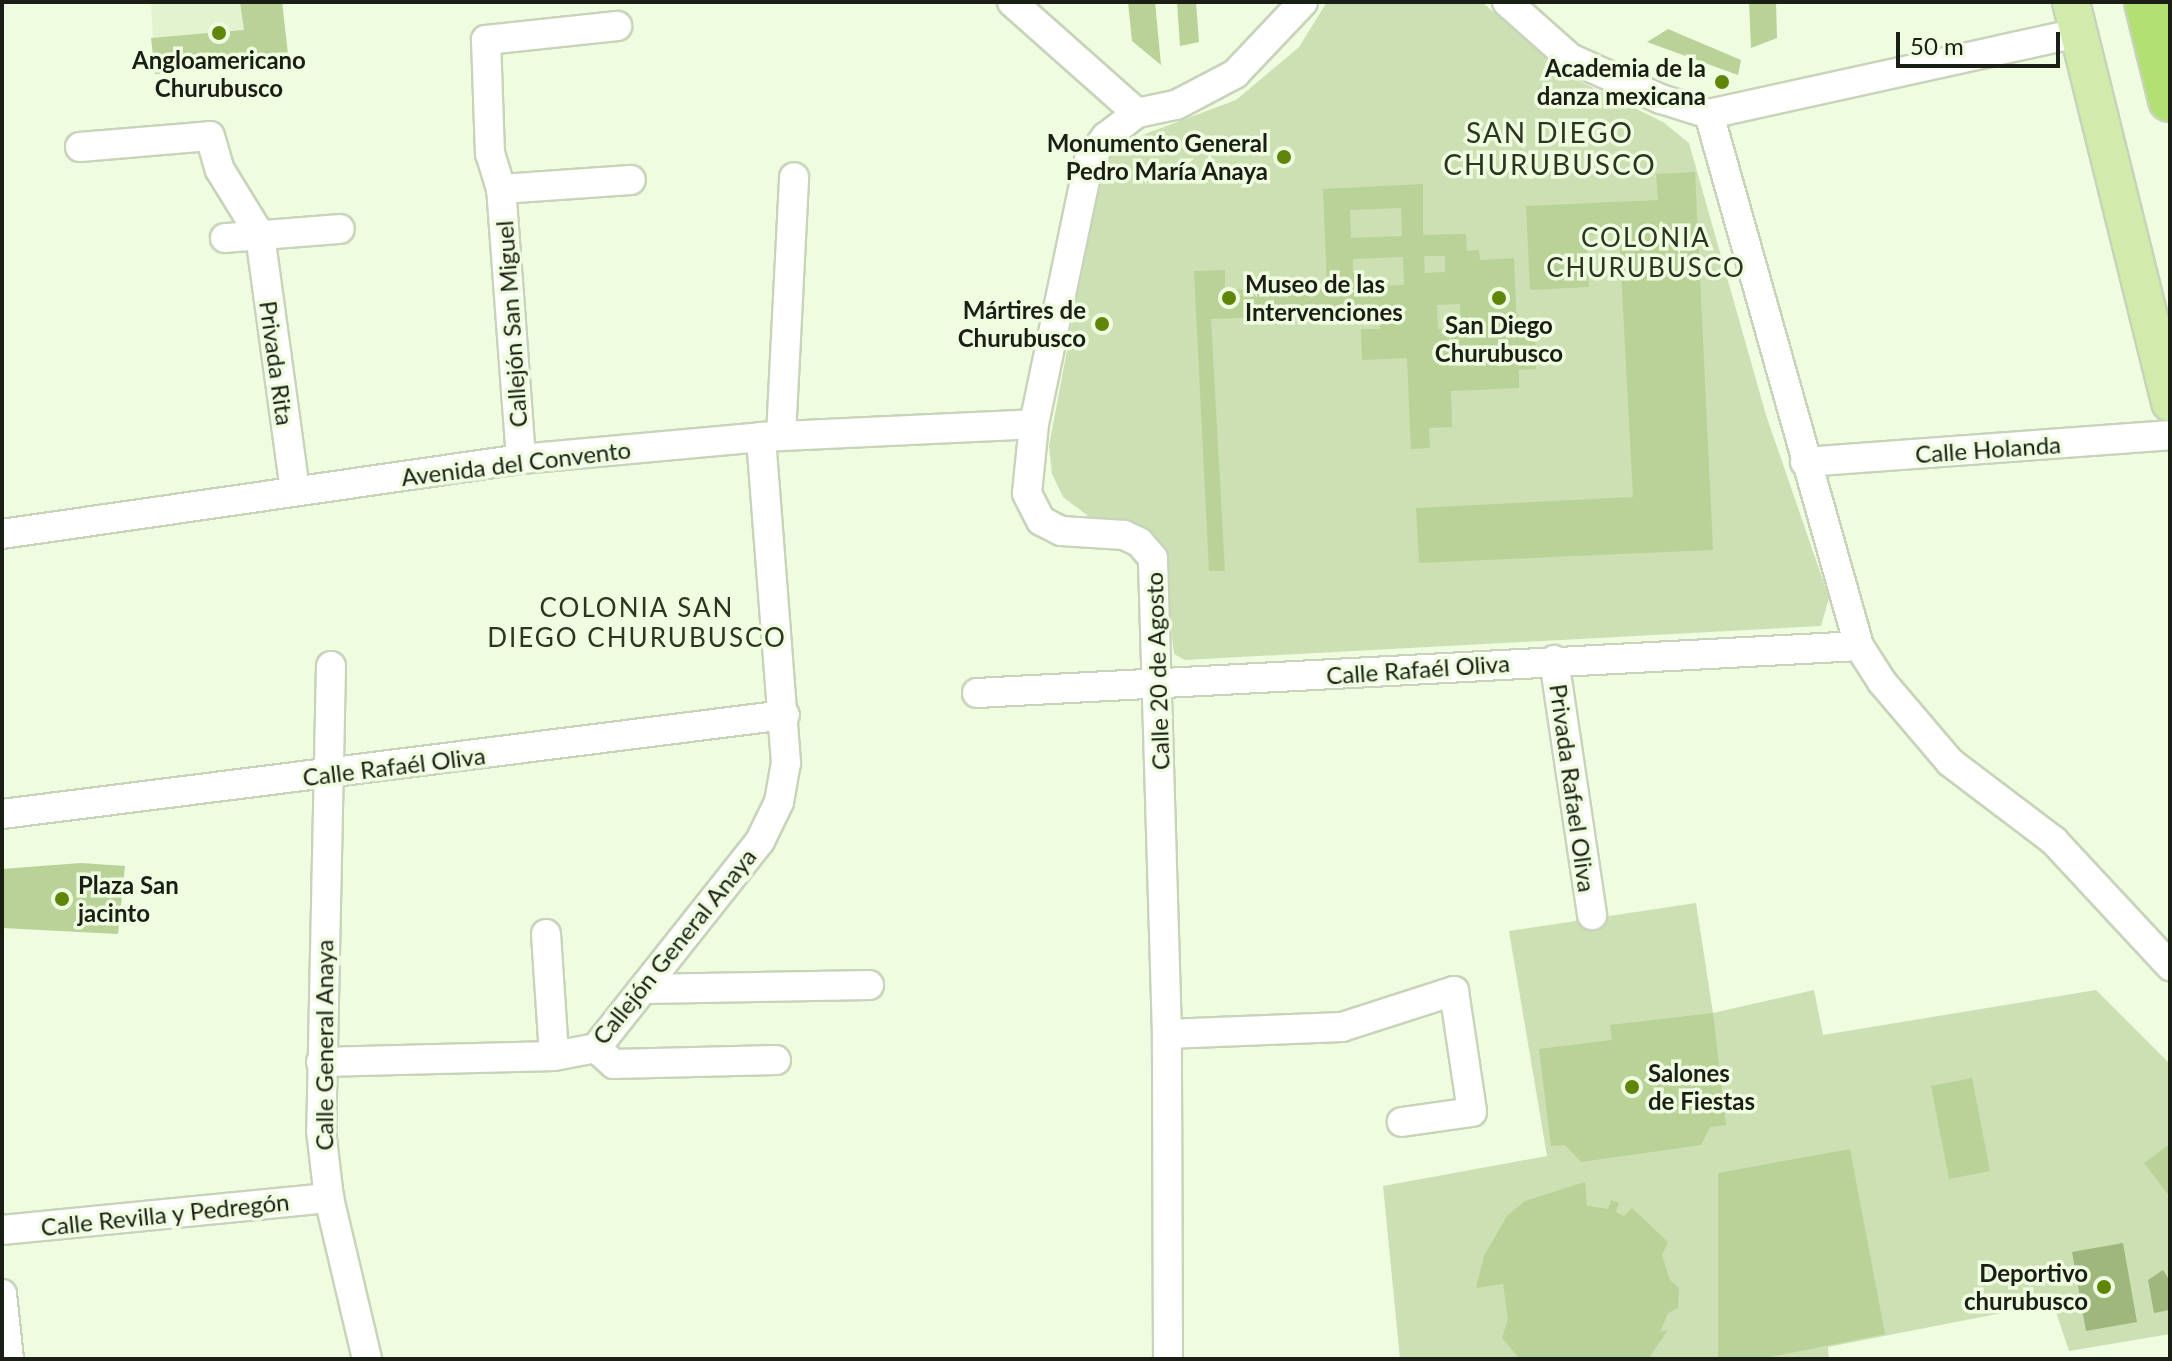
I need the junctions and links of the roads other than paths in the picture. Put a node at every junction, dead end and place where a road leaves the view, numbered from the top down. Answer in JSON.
{"nodes":[{"id":1,"x":1012,"y":2,"type":"edge"},
{"id":2,"x":1303,"y":2,"type":"edge"},
{"id":3,"x":1507,"y":2,"type":"edge"},
{"id":4,"x":2146,"y":2,"type":"edge"},
{"id":5,"x":2074,"y":18,"type":"edge"},
{"id":6,"x":617,"y":26,"type":"dead end"},
{"id":7,"x":2170,"y":100,"type":"edge"},
{"id":8,"x":1137,"y":113,"type":"junction"},
{"id":9,"x":1709,"y":114,"type":"junction"},
{"id":10,"x":80,"y":147,"type":"dead end"},
{"id":11,"x":794,"y":177,"type":"dead end"},
{"id":12,"x":631,"y":180,"type":"dead end"},
{"id":13,"x":501,"y":189,"type":"junction"},
{"id":14,"x":340,"y":229,"type":"dead end"},
{"id":15,"x":260,"y":235,"type":"junction"},
{"id":16,"x":225,"y":238,"type":"dead end"},
{"id":17,"x":2170,"y":403,"type":"edge"},
{"id":18,"x":1034,"y":424,"type":"junction"},
{"id":19,"x":2170,"y":435,"type":"edge"},
{"id":20,"x":771,"y":436,"type":"junction"},
{"id":21,"x":521,"y":459,"type":"junction"},
{"id":22,"x":1805,"y":462,"type":"junction"},
{"id":23,"x":295,"y":491,"type":"junction"},
{"id":24,"x":2,"y":534,"type":"edge"},
{"id":25,"x":1859,"y":646,"type":"junction"},
{"id":26,"x":1554,"y":660,"type":"junction"},
{"id":27,"x":331,"y":666,"type":"dead end"},
{"id":28,"x":1158,"y":685,"type":"junction"},
{"id":29,"x":977,"y":693,"type":"dead end"},
{"id":30,"x":785,"y":715,"type":"junction"},
{"id":31,"x":327,"y":775,"type":"junction"},
{"id":32,"x":2,"y":814,"type":"edge"},
{"id":33,"x":1592,"y":915,"type":"dead end"},
{"id":34,"x":546,"y":934,"type":"dead end"},
{"id":35,"x":2170,"y":966,"type":"edge"},
{"id":36,"x":869,"y":985,"type":"dead end"},
{"id":37,"x":645,"y":989,"type":"junction"},
{"id":38,"x":1167,"y":1034,"type":"junction"},
{"id":39,"x":596,"y":1048,"type":"junction"},
{"id":40,"x":554,"y":1056,"type":"junction"},
{"id":41,"x":776,"y":1060,"type":"dead end"},
{"id":42,"x":321,"y":1062,"type":"junction"},
{"id":43,"x":1402,"y":1122,"type":"dead end"},
{"id":44,"x":329,"y":1198,"type":"junction"},
{"id":45,"x":2,"y":1230,"type":"edge"},
{"id":46,"x":2,"y":1294,"type":"edge"},
{"id":47,"x":9,"y":1359,"type":"edge"},
{"id":48,"x":367,"y":1359,"type":"edge"},
{"id":49,"x":1168,"y":1359,"type":"edge"}],
"edges":[{"from":1,"to":8,"type":"street"},
{"from":2,"to":8,"type":"street","name":"Calle 20 de Agosto"},
{"from":3,"to":9,"type":"street"},
{"from":4,"to":7,"type":"highway"},
{"from":5,"to":9,"type":"street"},
{"from":5,"to":17,"type":"main road"},
{"from":6,"to":13,"type":"street","name":"Callejón San Miguel"},
{"from":8,"to":18,"type":"street","name":"Calle 20 de Agosto"},
{"from":9,"to":22,"type":"street"},
{"from":10,"to":15,"type":"street"},
{"from":11,"to":20,"type":"street","name":"Callejón General Anaya"},
{"from":12,"to":13,"type":"street","name":"Callejón San Miguel"},
{"from":13,"to":21,"type":"street","name":"Callejón San Miguel"},
{"from":14,"to":15,"type":"street"},
{"from":15,"to":16,"type":"street"},
{"from":15,"to":23,"type":"street","name":"Privada Rita"},
{"from":18,"to":20,"type":"street","name":"Avenida del Convento"},
{"from":18,"to":28,"type":"street","name":"Calle 20 de Agosto"},
{"from":19,"to":22,"type":"street","name":"Calle Holanda"},
{"from":20,"to":21,"type":"street","name":"Avenida del Convento"},
{"from":20,"to":30,"type":"street","name":"Callejón General Anaya"},
{"from":21,"to":23,"type":"street","name":"Avenida del Convento"},
{"from":22,"to":25,"type":"street"},
{"from":23,"to":24,"type":"street","name":"Avenida del Convento"},
{"from":25,"to":26,"type":"street","name":"Calle Rafaél Oliva"},
{"from":25,"to":35,"type":"street"},
{"from":26,"to":28,"type":"street","name":"Calle Rafaél Oliva"},
{"from":26,"to":33,"type":"street","name":"Privada Rafael Oliva"},
{"from":27,"to":31,"type":"street","name":"Calle General Anaya"},
{"from":28,"to":29,"type":"street","name":"Calle Rafaél Oliva"},
{"from":28,"to":38,"type":"street","name":"Calle 20 de Agosto"},
{"from":30,"to":31,"type":"street","name":"Calle Rafaél Oliva"},
{"from":30,"to":37,"type":"street","name":"Callejón General Anaya"},
{"from":31,"to":32,"type":"street","name":"Calle Rafaél Oliva"},
{"from":31,"to":42,"type":"street","name":"Calle General Anaya"},
{"from":34,"to":40,"type":"street"},
{"from":36,"to":37,"type":"street"},
{"from":37,"to":39,"type":"street","name":"Callejón General Anaya"},
{"from":38,"to":43,"type":"street"},
{"from":38,"to":49,"type":"street","name":"Calle 20 de Agosto"},
{"from":39,"to":40,"type":"street","name":"Callejón General Anaya"},
{"from":39,"to":41,"type":"street"},
{"from":40,"to":42,"type":"street","name":"Callejón General Anaya"},
{"from":42,"to":44,"type":"street","name":"Calle General Anaya"},
{"from":44,"to":45,"type":"street","name":"Calle Revilla y Pedregón"},
{"from":44,"to":48,"type":"street","name":"Calle General Anaya"},
{"from":46,"to":47,"type":"street"}]}
